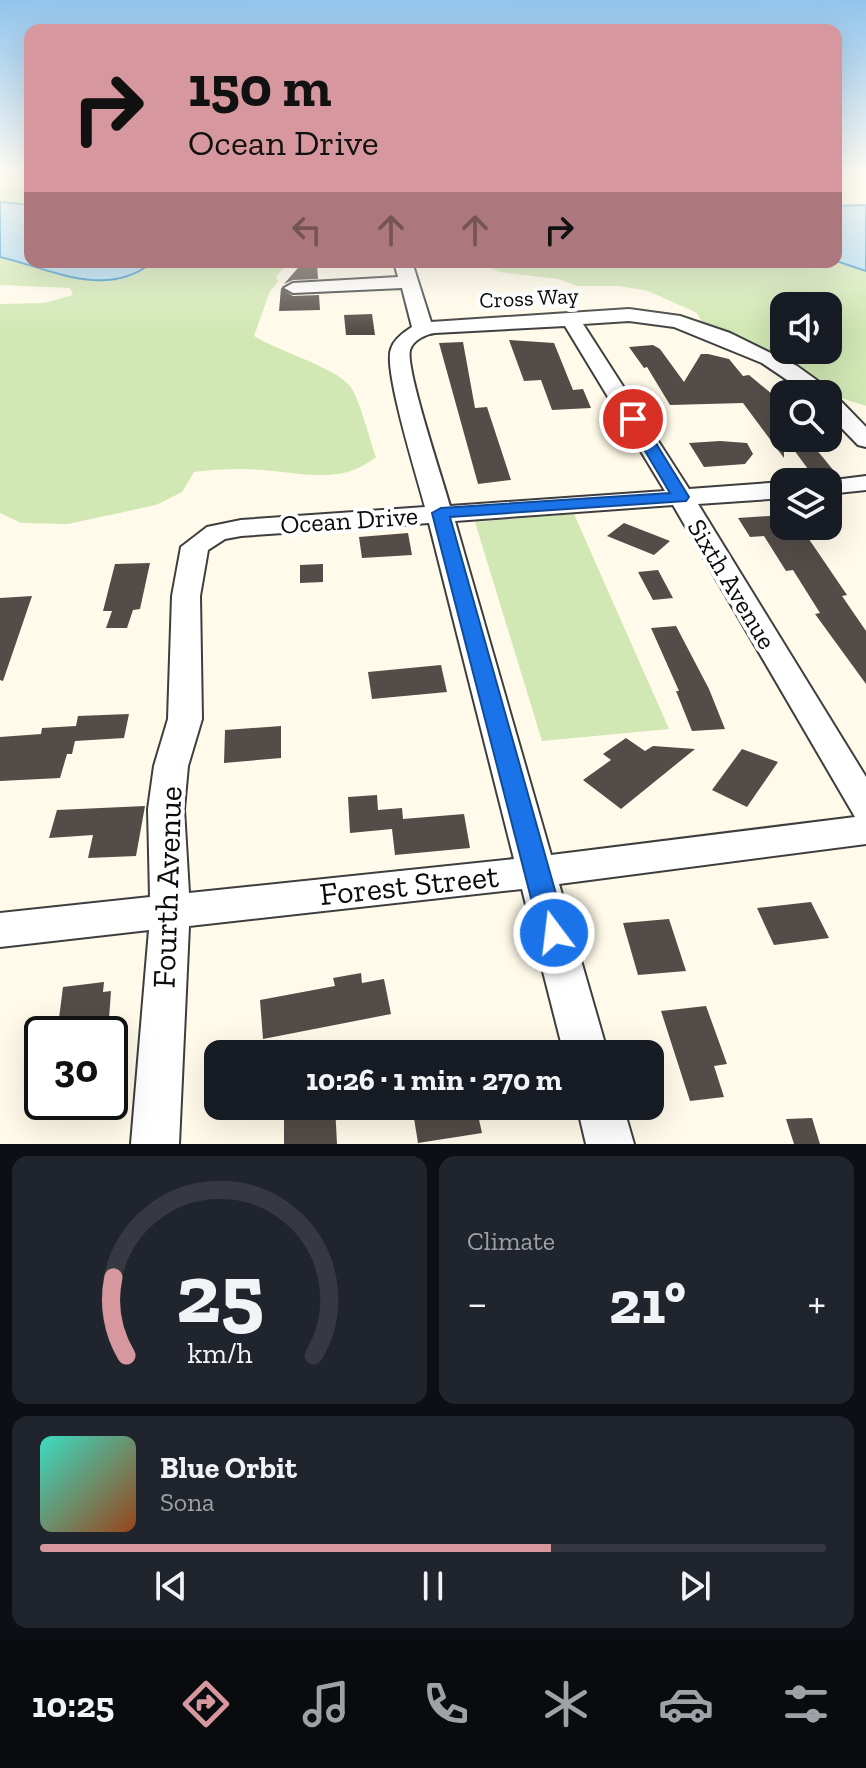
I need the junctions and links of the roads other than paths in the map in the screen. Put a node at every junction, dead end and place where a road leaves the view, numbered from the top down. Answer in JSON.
{"nodes":[{"id":1,"x":405,"y":272,"type":"edge"},
{"id":2,"x":293,"y":288,"type":"dead end"},
{"id":3,"x":572,"y":321,"type":"junction"},
{"id":4,"x":422,"y":329,"type":"junction"},
{"id":5,"x":808,"y":380,"type":"edge"},
{"id":6,"x":842,"y":415,"type":"edge"},
{"id":7,"x":866,"y":440,"type":"edge"},
{"id":8,"x":866,"y":483,"type":"edge"},
{"id":9,"x":842,"y":485,"type":"edge"},
{"id":10,"x":770,"y":491,"type":"edge"},
{"id":11,"x":680,"y":497,"type":"junction"},
{"id":12,"x":441,"y":513,"type":"junction"},
{"id":13,"x":203,"y":541,"type":"joint"},
{"id":14,"x":866,"y":807,"type":"edge"},
{"id":15,"x":866,"y":830,"type":"edge"},
{"id":16,"x":537,"y":872,"type":"junction"},
{"id":17,"x":170,"y":910,"type":"junction"},
{"id":18,"x":0,"y":930,"type":"edge"},
{"id":19,"x":582,"y":1040,"type":"edge"},
{"id":20,"x":604,"y":1120,"type":"edge"},
{"id":21,"x":155,"y":1144,"type":"edge"},
{"id":22,"x":610,"y":1144,"type":"edge"}],
"edges":[{"from":1,"to":2,"type":"street"},
{"from":1,"to":4,"type":"street"},
{"from":3,"to":4,"type":"street","name":"Cross Way"},
{"from":3,"to":5,"type":"street","name":"Cross Way"},
{"from":3,"to":11,"type":"street","name":"Sixth Avenue"},
{"from":4,"to":12,"type":"street"},
{"from":6,"to":7,"type":"street"},
{"from":8,"to":9,"type":"street"},
{"from":10,"to":11,"type":"street","name":"Ocean Drive"},
{"from":11,"to":12,"type":"street","name":"Ocean Drive"},
{"from":11,"to":14,"type":"street","name":"Sixth Avenue"},
{"from":12,"to":13,"type":"street","name":"Ocean Drive"},
{"from":12,"to":16,"type":"street"},
{"from":13,"to":17,"type":"street","name":"Fourth Avenue"},
{"from":15,"to":16,"type":"street","name":"Forest Street"},
{"from":16,"to":17,"type":"street","name":"Forest Street"},
{"from":16,"to":19,"type":"street"},
{"from":17,"to":18,"type":"street","name":"Forest Street"},
{"from":17,"to":21,"type":"street","name":"Fourth Avenue"},
{"from":20,"to":22,"type":"street"}]}
